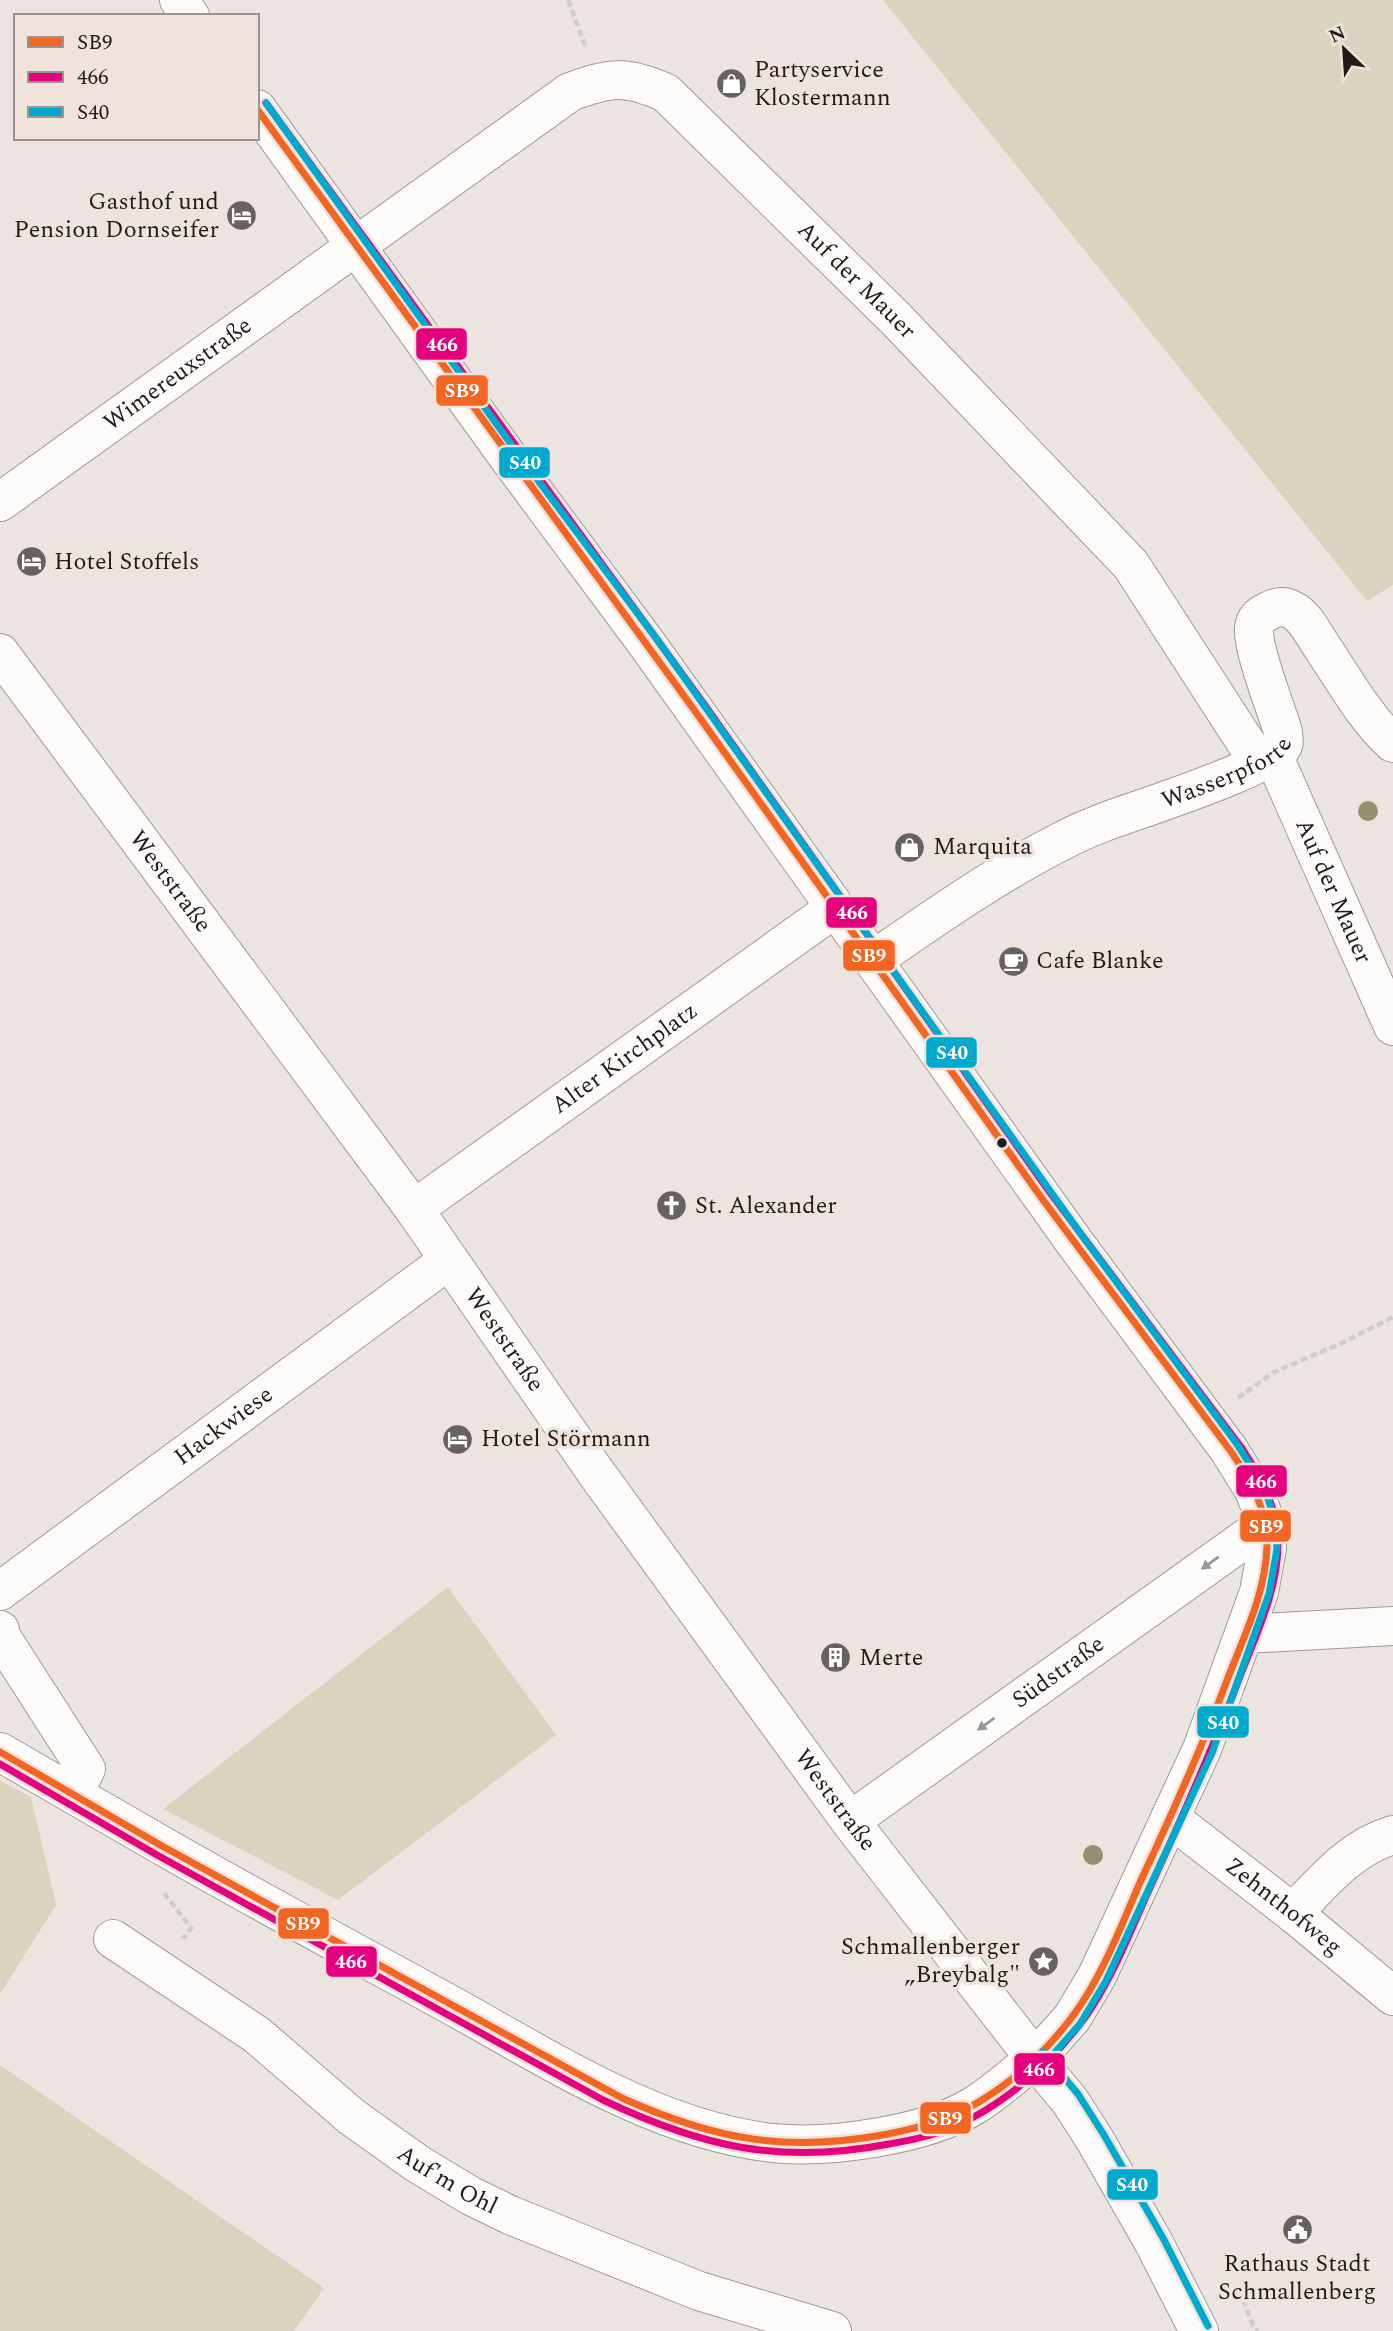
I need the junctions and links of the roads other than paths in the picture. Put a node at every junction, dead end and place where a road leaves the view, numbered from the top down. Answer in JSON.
{"nodes":[{"id":1,"x":259,"y":112,"type":"edge"},
{"id":2,"x":355,"y":246,"type":"junction"},
{"id":3,"x":0,"y":502,"type":"edge"},
{"id":4,"x":0,"y":653,"type":"edge"},
{"id":5,"x":1393,"y":743,"type":"edge"},
{"id":6,"x":1266,"y":759,"type":"junction"},
{"id":7,"x":835,"y":908,"type":"junction"},
{"id":8,"x":873,"y":960,"type":"junction"},
{"id":9,"x":1393,"y":1026,"type":"edge"},
{"id":10,"x":414,"y":1209,"type":"junction"},
{"id":11,"x":449,"y":1260,"type":"junction"},
{"id":12,"x":1266,"y":1524,"type":"junction"},
{"id":13,"x":0,"y":1591,"type":"edge"},
{"id":14,"x":1393,"y":1626,"type":"edge"},
{"id":15,"x":0,"y":1630,"type":"edge"},
{"id":16,"x":1245,"y":1633,"type":"junction"},
{"id":17,"x":0,"y":1752,"type":"edge"},
{"id":18,"x":73,"y":1794,"type":"junction"},
{"id":19,"x":1170,"y":1818,"type":"junction"},
{"id":20,"x":850,"y":1821,"type":"junction"},
{"id":21,"x":1393,"y":1835,"type":"edge"},
{"id":22,"x":1293,"y":1913,"type":"junction"},
{"id":23,"x":113,"y":1939,"type":"dead end"},
{"id":24,"x":1393,"y":1996,"type":"edge"},
{"id":25,"x":1035,"y":2059,"type":"junction"},
{"id":26,"x":832,"y":2331,"type":"edge"},
{"id":27,"x":1199,"y":2331,"type":"edge"}],
"edges":[{"from":1,"to":2,"type":"street"},
{"from":2,"to":3,"type":"street","name":"Wimereuxstraße"},
{"from":2,"to":6,"type":"street","name":"Auf der Mauer"},
{"from":2,"to":7,"type":"street"},
{"from":4,"to":10,"type":"street","name":"Weststraße"},
{"from":5,"to":6,"type":"street","name":"Wasserpforte"},
{"from":6,"to":8,"type":"street","name":"Wasserpforte"},
{"from":6,"to":9,"type":"street","name":"Auf der Mauer"},
{"from":7,"to":8,"type":"street"},
{"from":7,"to":10,"type":"street","name":"Alter Kirchplatz"},
{"from":8,"to":12,"type":"street"},
{"from":10,"to":11,"type":"street","name":"Weststraße"},
{"from":11,"to":13,"type":"street","name":"Hackwiese"},
{"from":11,"to":20,"type":"street","name":"Weststraße"},
{"from":12,"to":16,"type":"street"},
{"from":12,"to":20,"type":"street","name":"Südstraße","one_way":true},
{"from":14,"to":16,"type":"street"},
{"from":15,"to":18,"type":"street"},
{"from":16,"to":19,"type":"street"},
{"from":17,"to":18,"type":"street"},
{"from":18,"to":25,"type":"street"},
{"from":19,"to":22,"type":"street","name":"Zehnthofweg"},
{"from":19,"to":25,"type":"street"},
{"from":20,"to":25,"type":"street","name":"Weststraße"},
{"from":21,"to":22,"type":"street"},
{"from":22,"to":24,"type":"street","name":"Zehnthofweg"},
{"from":23,"to":26,"type":"street","name":"Auf'm Ohl"},
{"from":25,"to":27,"type":"street","name":"Weststraße"}]}
